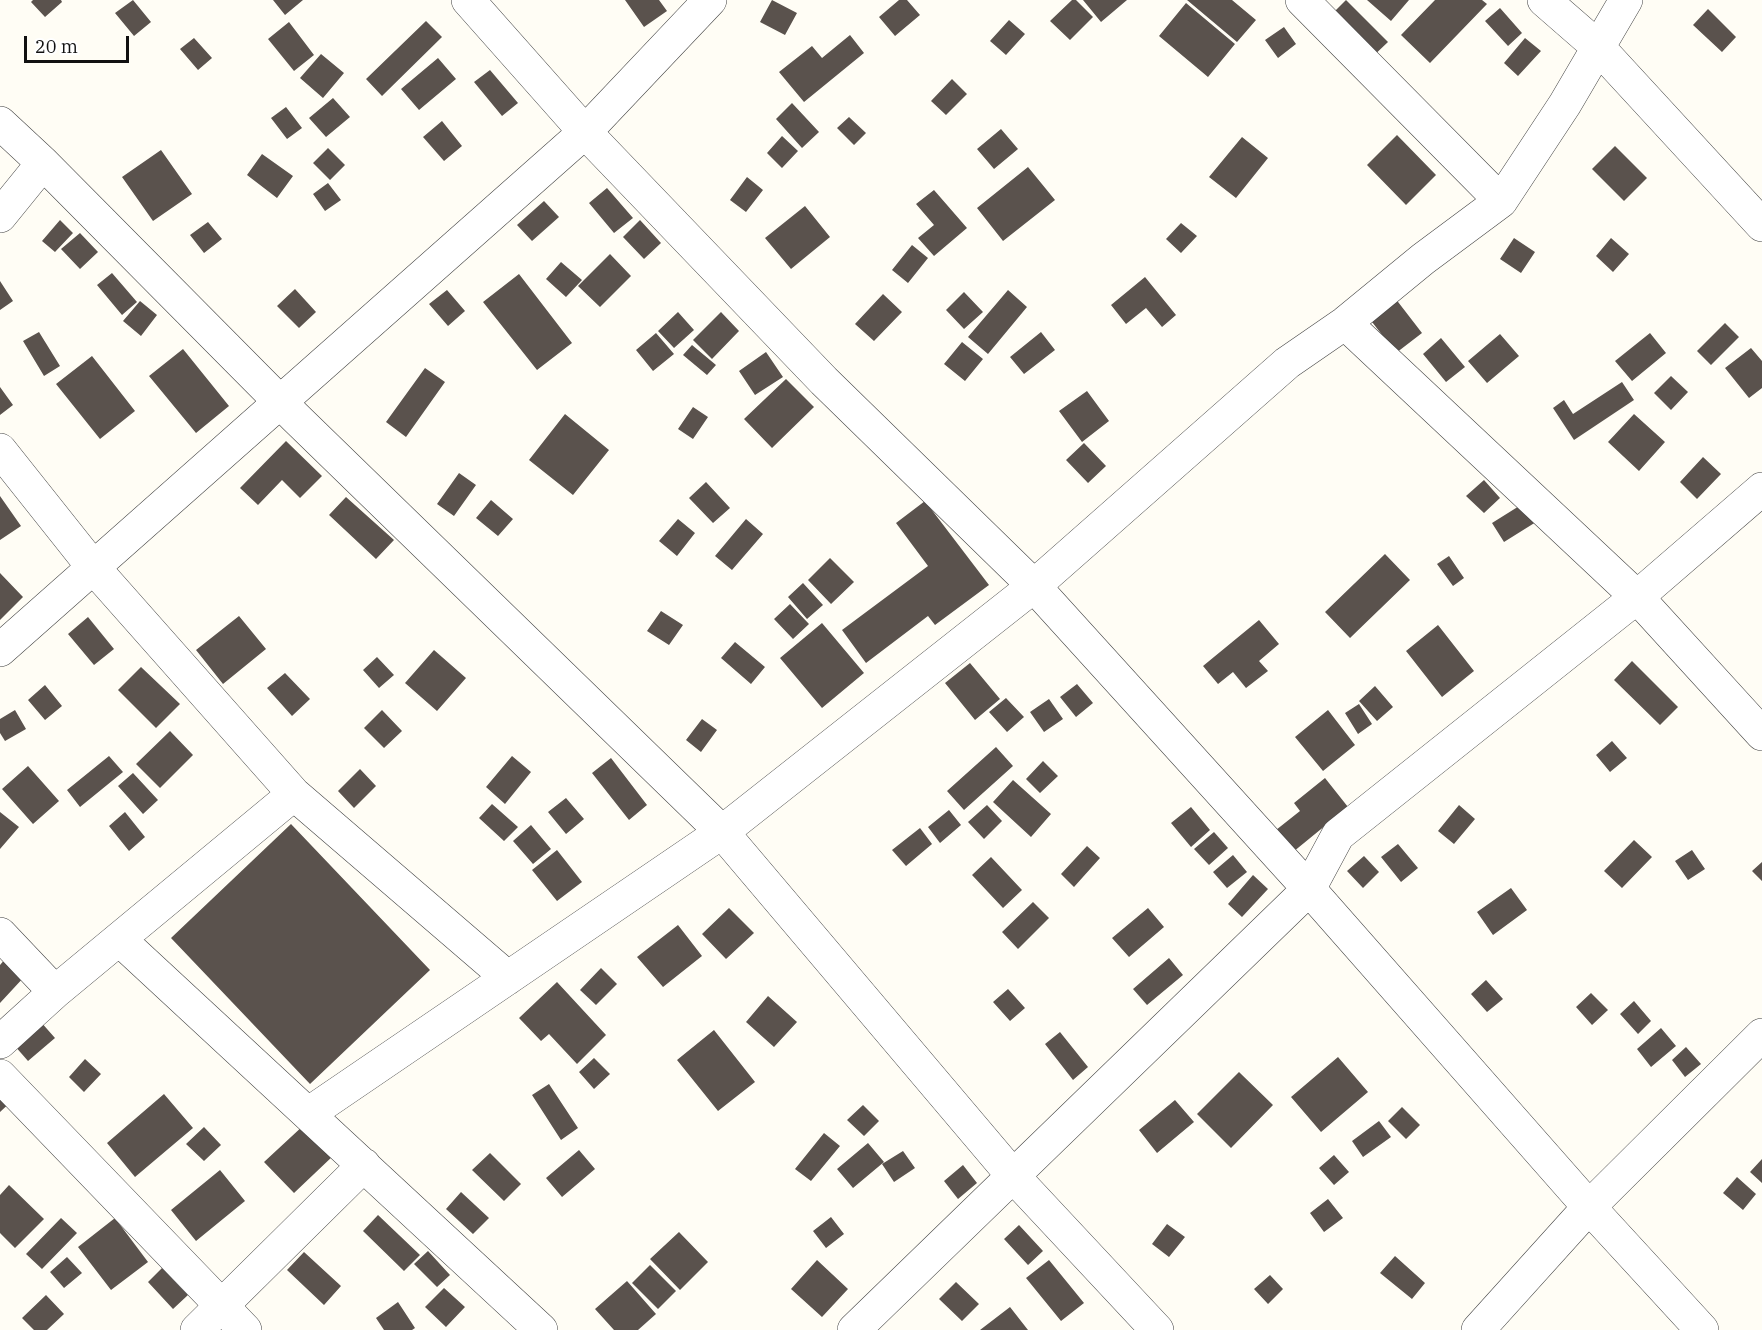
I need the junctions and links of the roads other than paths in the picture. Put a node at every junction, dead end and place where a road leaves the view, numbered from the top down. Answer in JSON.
{"nodes":[{"id":1,"x":468,"y":0,"type":"edge"},
{"id":2,"x":710,"y":0,"type":"edge"},
{"id":3,"x":1302,"y":0,"type":"edge"},
{"id":4,"x":1544,"y":0,"type":"edge"},
{"id":5,"x":1626,"y":0,"type":"edge"},
{"id":6,"x":1598,"y":47,"type":"junction"},
{"id":7,"x":0,"y":123,"type":"edge"},
{"id":8,"x":585,"y":132,"type":"junction"},
{"id":9,"x":43,"y":163,"type":"junction"},
{"id":10,"x":1501,"y":201,"type":"junction"},
{"id":11,"x":0,"y":216,"type":"edge"},
{"id":12,"x":1762,"y":225,"type":"edge"},
{"id":13,"x":1345,"y":323,"type":"junction"},
{"id":14,"x":280,"y":402,"type":"junction"},
{"id":15,"x":0,"y":450,"type":"edge"},
{"id":16,"x":1762,"y":489,"type":"edge"},
{"id":17,"x":93,"y":567,"type":"junction"},
{"id":18,"x":1034,"y":586,"type":"junction"},
{"id":19,"x":1637,"y":597,"type":"junction"},
{"id":20,"x":0,"y":650,"type":"edge"},
{"id":21,"x":1762,"y":734,"type":"edge"},
{"id":22,"x":294,"y":794,"type":"junction"},
{"id":23,"x":722,"y":832,"type":"junction"},
{"id":24,"x":1309,"y":889,"type":"junction"},
{"id":25,"x":0,"y":934,"type":"edge"},
{"id":26,"x":119,"y":939,"type":"junction"},
{"id":27,"x":508,"y":978,"type":"junction"},
{"id":28,"x":55,"y":992,"type":"junction"},
{"id":29,"x":1762,"y":1035,"type":"edge"},
{"id":30,"x":0,"y":1042,"type":"edge"},
{"id":31,"x":0,"y":1076,"type":"edge"},
{"id":32,"x":308,"y":1114,"type":"junction"},
{"id":33,"x":364,"y":1165,"type":"junction"},
{"id":34,"x":1014,"y":1177,"type":"junction"},
{"id":35,"x":1590,"y":1208,"type":"junction"},
{"id":36,"x":222,"y":1307,"type":"junction"},
{"id":37,"x":197,"y":1330,"type":"edge"},
{"id":38,"x":245,"y":1330,"type":"edge"},
{"id":39,"x":541,"y":1330,"type":"edge"},
{"id":40,"x":854,"y":1330,"type":"edge"},
{"id":41,"x":1158,"y":1330,"type":"edge"},
{"id":42,"x":1478,"y":1330,"type":"edge"},
{"id":43,"x":1702,"y":1330,"type":"edge"}],
"edges":[{"from":1,"to":8,"type":"street"},
{"from":2,"to":8,"type":"street"},
{"from":3,"to":10,"type":"street"},
{"from":4,"to":6,"type":"street"},
{"from":5,"to":6,"type":"street"},
{"from":6,"to":10,"type":"street"},
{"from":6,"to":12,"type":"street"},
{"from":7,"to":9,"type":"street"},
{"from":8,"to":14,"type":"street"},
{"from":8,"to":18,"type":"street"},
{"from":9,"to":11,"type":"street"},
{"from":9,"to":14,"type":"street"},
{"from":10,"to":13,"type":"street"},
{"from":13,"to":18,"type":"street"},
{"from":13,"to":19,"type":"street"},
{"from":14,"to":17,"type":"street"},
{"from":14,"to":23,"type":"street"},
{"from":15,"to":17,"type":"street"},
{"from":16,"to":19,"type":"street"},
{"from":17,"to":20,"type":"street"},
{"from":17,"to":22,"type":"street"},
{"from":18,"to":23,"type":"street"},
{"from":18,"to":24,"type":"street"},
{"from":19,"to":21,"type":"street"},
{"from":19,"to":24,"type":"street"},
{"from":22,"to":26,"type":"street"},
{"from":22,"to":27,"type":"street"},
{"from":23,"to":27,"type":"street"},
{"from":23,"to":34,"type":"street"},
{"from":24,"to":34,"type":"street"},
{"from":24,"to":35,"type":"street"},
{"from":25,"to":28,"type":"street"},
{"from":26,"to":28,"type":"street"},
{"from":26,"to":32,"type":"street"},
{"from":27,"to":32,"type":"street"},
{"from":28,"to":30,"type":"street"},
{"from":29,"to":35,"type":"street"},
{"from":31,"to":36,"type":"street"},
{"from":32,"to":33,"type":"street"},
{"from":33,"to":36,"type":"street"},
{"from":33,"to":39,"type":"street"},
{"from":34,"to":40,"type":"street"},
{"from":34,"to":41,"type":"street"},
{"from":35,"to":42,"type":"street"},
{"from":35,"to":43,"type":"street"},
{"from":36,"to":37,"type":"street"},
{"from":36,"to":38,"type":"street"}]}
